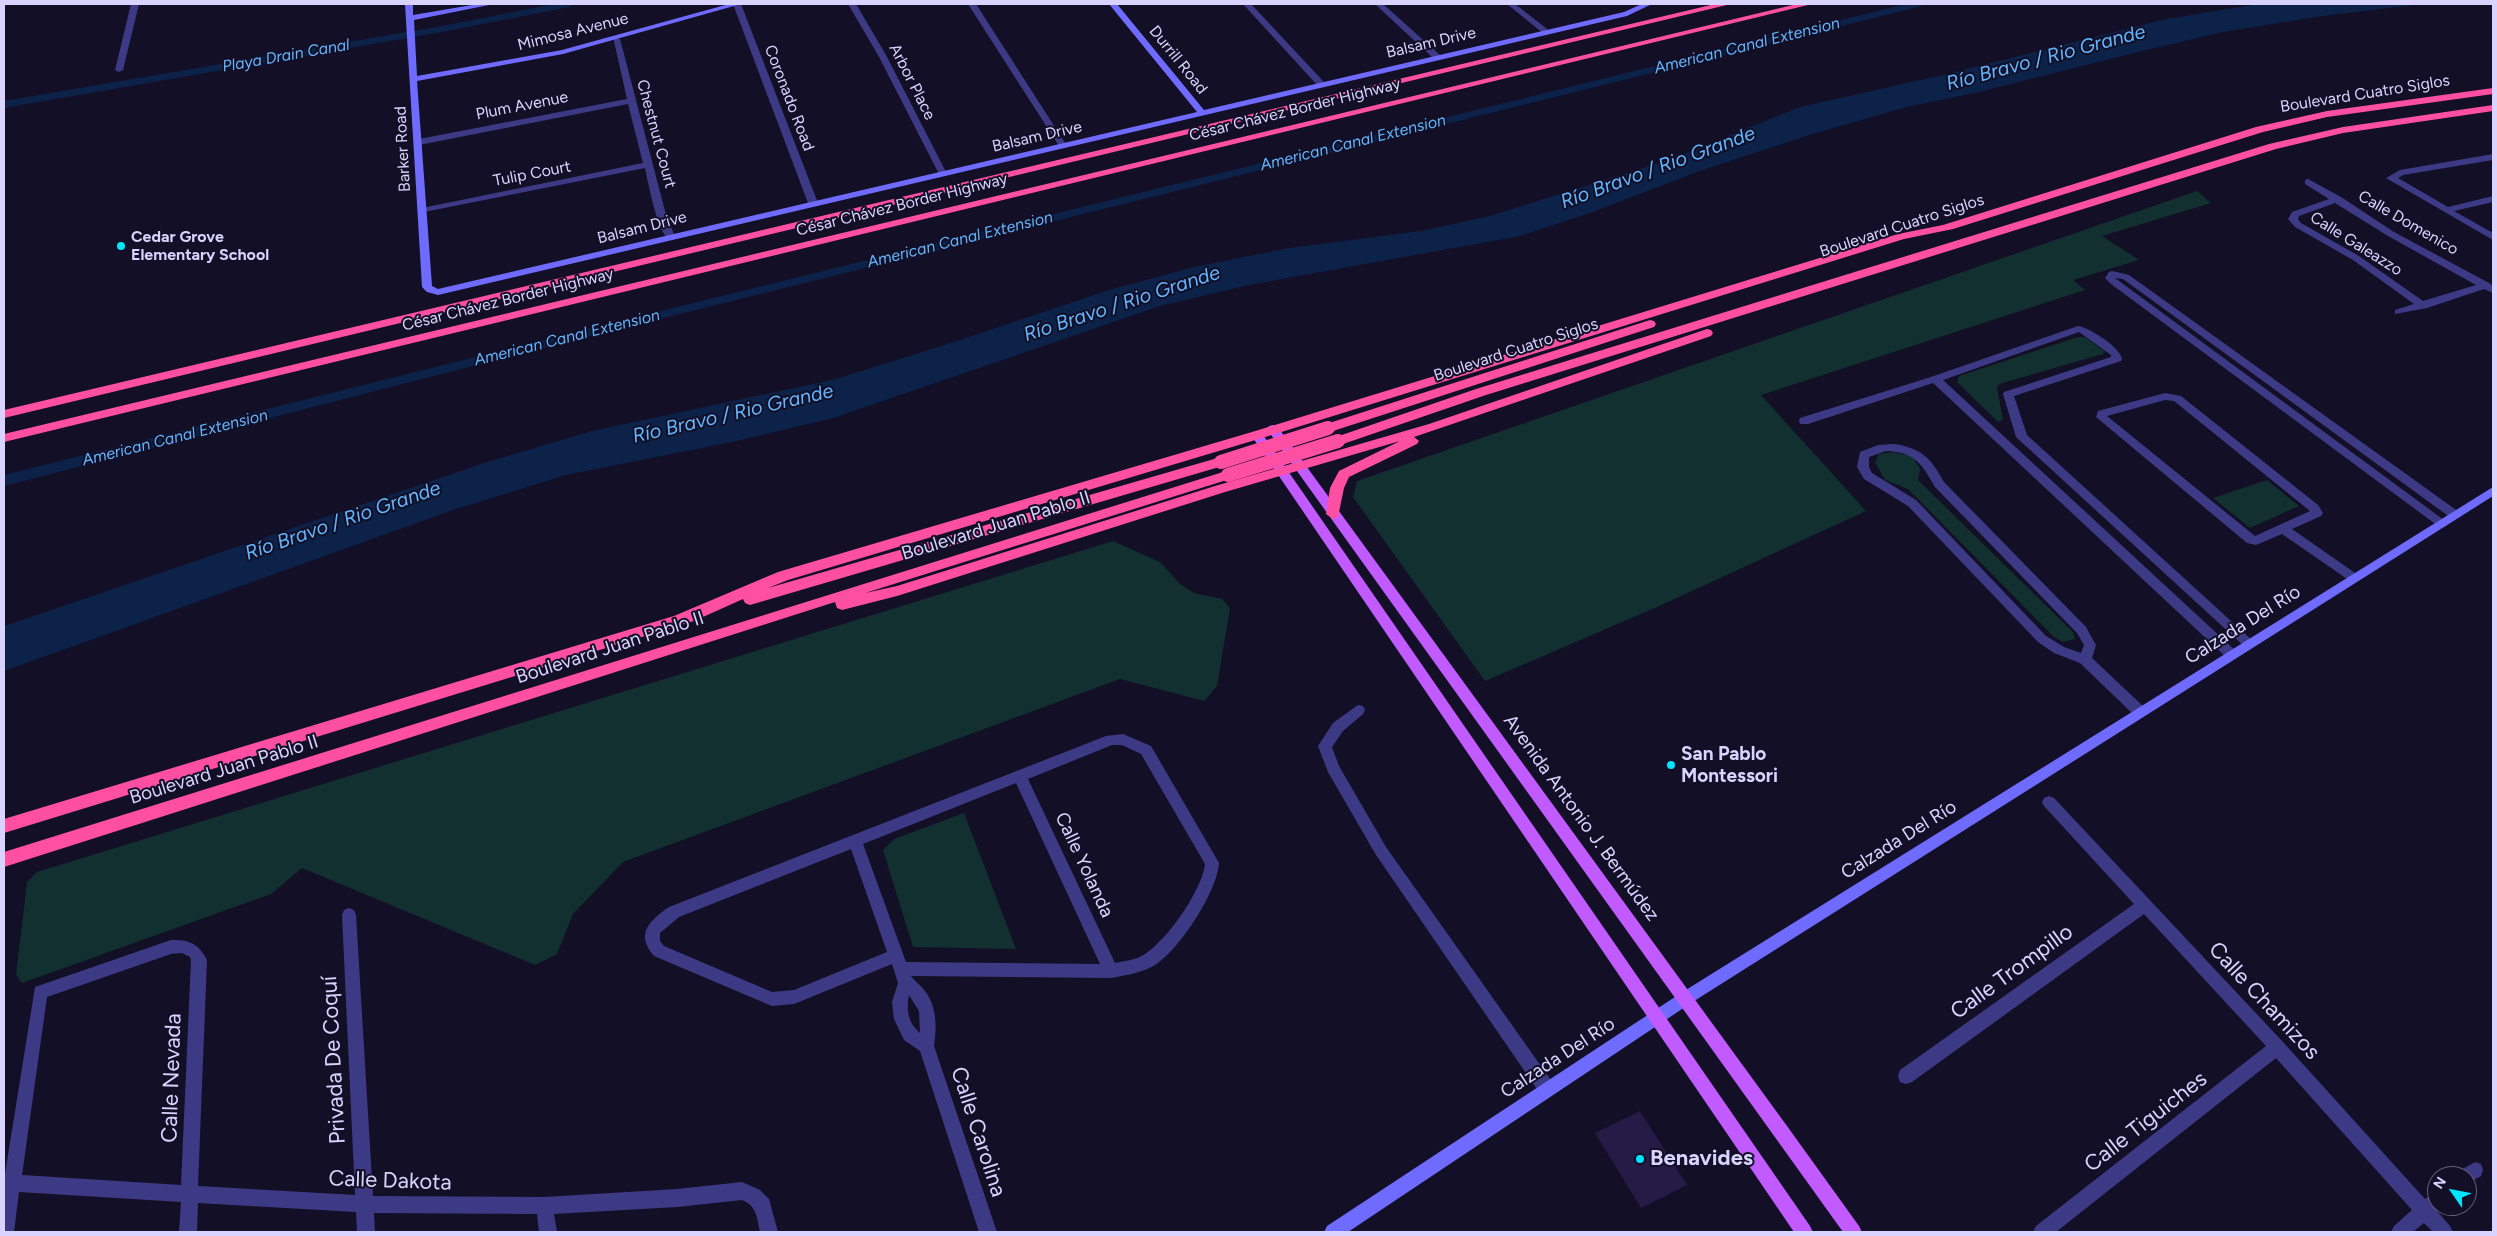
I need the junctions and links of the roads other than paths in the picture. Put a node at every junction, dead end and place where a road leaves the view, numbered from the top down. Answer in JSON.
{"nodes":[{"id":1,"x":135,"y":4,"type":"edge"},
{"id":2,"x":409,"y":4,"type":"edge"},
{"id":3,"x":490,"y":4,"type":"edge"},
{"id":4,"x":737,"y":4,"type":"edge"},
{"id":5,"x":852,"y":4,"type":"edge"},
{"id":6,"x":972,"y":4,"type":"edge"},
{"id":7,"x":1113,"y":4,"type":"edge"},
{"id":8,"x":1247,"y":4,"type":"edge"},
{"id":9,"x":1379,"y":4,"type":"edge"},
{"id":10,"x":1511,"y":4,"type":"edge"},
{"id":11,"x":1648,"y":4,"type":"edge"},
{"id":12,"x":1726,"y":4,"type":"edge"},
{"id":13,"x":1807,"y":4,"type":"edge"},
{"id":14,"x":410,"y":18,"type":"junction"},
{"id":15,"x":1547,"y":32,"type":"junction"},
{"id":16,"x":616,"y":39,"type":"junction"},
{"id":17,"x":1437,"y":57,"type":"junction"},
{"id":18,"x":119,"y":70,"type":"dead end"},
{"id":19,"x":413,"y":79,"type":"junction"},
{"id":20,"x":1321,"y":84,"type":"junction"},
{"id":21,"x":2493,"y":91,"type":"edge"},
{"id":22,"x":632,"y":101,"type":"junction"},
{"id":23,"x":2493,"y":108,"type":"edge"},
{"id":24,"x":1201,"y":112,"type":"junction"},
{"id":25,"x":419,"y":142,"type":"junction"},
{"id":26,"x":1064,"y":146,"type":"junction"},
{"id":27,"x":2492,"y":158,"type":"edge"},
{"id":28,"x":648,"y":166,"type":"junction"},
{"id":29,"x":943,"y":174,"type":"junction"},
{"id":30,"x":2308,"y":182,"type":"dead end"},
{"id":31,"x":2338,"y":199,"type":"junction"},
{"id":32,"x":2493,"y":199,"type":"edge"},
{"id":33,"x":813,"y":203,"type":"junction"},
{"id":34,"x":2446,"y":210,"type":"junction"},
{"id":35,"x":422,"y":211,"type":"junction"},
{"id":36,"x":1950,"y":226,"type":"junction"},
{"id":37,"x":670,"y":237,"type":"junction"},
{"id":38,"x":2493,"y":238,"type":"edge"},
{"id":39,"x":2490,"y":288,"type":"edge"},
{"id":40,"x":431,"y":290,"type":"joint"},
{"id":41,"x":1808,"y":292,"type":"junction"},
{"id":42,"x":2423,"y":306,"type":"junction"},
{"id":43,"x":2399,"y":312,"type":"dead end"},
{"id":44,"x":2199,"y":330,"type":"junction"},
{"id":45,"x":2184,"y":334,"type":"junction"},
{"id":46,"x":1935,"y":379,"type":"junction"},
{"id":47,"x":1330,"y":412,"type":"junction"},
{"id":48,"x":4,"y":414,"type":"edge"},
{"id":49,"x":1804,"y":421,"type":"dead end"},
{"id":50,"x":2327,"y":422,"type":"junction"},
{"id":51,"x":1434,"y":427,"type":"junction"},
{"id":52,"x":2312,"y":428,"type":"junction"},
{"id":53,"x":1273,"y":429,"type":"junction"},
{"id":54,"x":1256,"y":434,"type":"junction"},
{"id":55,"x":2022,"y":437,"type":"junction"},
{"id":56,"x":4,"y":438,"type":"edge"},
{"id":57,"x":2003,"y":442,"type":"junction"},
{"id":58,"x":1211,"y":448,"type":"junction"},
{"id":59,"x":1351,"y":450,"type":"junction"},
{"id":60,"x":1221,"y":462,"type":"joint"},
{"id":61,"x":2381,"y":462,"type":"junction"},
{"id":62,"x":1300,"y":466,"type":"junction"},
{"id":63,"x":2367,"y":468,"type":"junction"},
{"id":64,"x":1282,"y":471,"type":"junction"},
{"id":65,"x":1227,"y":481,"type":"junction"},
{"id":66,"x":2493,"y":491,"type":"edge"},
{"id":67,"x":1333,"y":514,"type":"junction"},
{"id":68,"x":2455,"y":515,"type":"junction"},
{"id":69,"x":2442,"y":523,"type":"junction"},
{"id":70,"x":2282,"y":528,"type":"junction"},
{"id":71,"x":2354,"y":578,"type":"junction"},
{"id":72,"x":680,"y":619,"type":"junction"},
{"id":73,"x":711,"y":636,"type":"junction"},
{"id":74,"x":2249,"y":644,"type":"junction"},
{"id":75,"x":2232,"y":655,"type":"junction"},
{"id":76,"x":2086,"y":659,"type":"junction"},
{"id":77,"x":1358,"y":710,"type":"dead end"},
{"id":78,"x":2140,"y":712,"type":"junction"},
{"id":79,"x":1020,"y":776,"type":"junction"},
{"id":80,"x":2049,"y":802,"type":"dead end"},
{"id":81,"x":4,"y":826,"type":"edge"},
{"id":82,"x":855,"y":841,"type":"junction"},
{"id":83,"x":4,"y":860,"type":"edge"},
{"id":84,"x":2145,"y":905,"type":"junction"},
{"id":85,"x":349,"y":916,"type":"dead end"},
{"id":86,"x":901,"y":969,"type":"junction"},
{"id":87,"x":1111,"y":971,"type":"junction"},
{"id":88,"x":1686,"y":998,"type":"junction"},
{"id":89,"x":1657,"y":1017,"type":"junction"},
{"id":90,"x":926,"y":1046,"type":"junction"},
{"id":91,"x":2277,"y":1047,"type":"junction"},
{"id":92,"x":1906,"y":1076,"type":"dead end"},
{"id":93,"x":1547,"y":1088,"type":"junction"},
{"id":94,"x":11,"y":1183,"type":"junction"},
{"id":95,"x":190,"y":1193,"type":"junction"},
{"id":96,"x":2427,"y":1201,"type":"edge"},
{"id":97,"x":365,"y":1204,"type":"junction"},
{"id":98,"x":544,"y":1206,"type":"junction"},
{"id":99,"x":2427,"y":1208,"type":"edge"},
{"id":100,"x":2436,"y":1216,"type":"edge"},
{"id":101,"x":5,"y":1232,"type":"edge"},
{"id":102,"x":188,"y":1232,"type":"edge"},
{"id":103,"x":366,"y":1232,"type":"edge"},
{"id":104,"x":548,"y":1232,"type":"edge"},
{"id":105,"x":769,"y":1232,"type":"edge"},
{"id":106,"x":988,"y":1232,"type":"edge"},
{"id":107,"x":1333,"y":1232,"type":"edge"},
{"id":108,"x":1804,"y":1232,"type":"edge"},
{"id":109,"x":1853,"y":1232,"type":"edge"},
{"id":110,"x":2042,"y":1232,"type":"edge"},
{"id":111,"x":2400,"y":1232,"type":"edge"},
{"id":112,"x":2444,"y":1232,"type":"edge"}],
"edges":[{"from":1,"to":18,"type":"street"},
{"from":2,"to":14,"type":"street","name":"Barker Road"},
{"from":3,"to":14,"type":"street"},
{"from":4,"to":16,"type":"street","name":"Mimosa Avenue"},
{"from":4,"to":33,"type":"street","name":"Coronado Road"},
{"from":5,"to":29,"type":"street","name":"Arbor Place"},
{"from":6,"to":26,"type":"street"},
{"from":7,"to":24,"type":"street","name":"Durrill Road"},
{"from":8,"to":20,"type":"street"},
{"from":9,"to":17,"type":"street"},
{"from":10,"to":15,"type":"street"},
{"from":11,"to":15,"type":"street","name":"Balsam Drive"},
{"from":12,"to":48,"type":"highway","name":"César Chávez Border Highway"},
{"from":13,"to":56,"type":"highway","name":"César Chávez Border Highway"},
{"from":14,"to":19,"type":"street","name":"Barker Road"},
{"from":15,"to":17,"type":"street","name":"Balsam Drive"},
{"from":16,"to":19,"type":"street","name":"Mimosa Avenue"},
{"from":16,"to":22,"type":"street","name":"Chestnut Court"},
{"from":17,"to":20,"type":"street","name":"Balsam Drive"},
{"from":19,"to":25,"type":"street","name":"Barker Road"},
{"from":20,"to":24,"type":"street","name":"Balsam Drive"},
{"from":21,"to":36,"type":"highway","name":"Boulevard Cuatro Siglos"},
{"from":22,"to":25,"type":"street","name":"Plum Avenue"},
{"from":22,"to":28,"type":"street","name":"Chestnut Court"},
{"from":23,"to":41,"type":"highway","name":"Boulevard Cuatro Siglos"},
{"from":24,"to":26,"type":"street","name":"Balsam Drive"},
{"from":25,"to":35,"type":"street","name":"Barker Road"},
{"from":26,"to":29,"type":"street","name":"Balsam Drive"},
{"from":27,"to":34,"type":"street"},
{"from":28,"to":35,"type":"street","name":"Tulip Court"},
{"from":28,"to":37,"type":"street","name":"Chestnut Court"},
{"from":29,"to":33,"type":"street","name":"Balsam Drive"},
{"from":30,"to":31,"type":"street","name":"Calle Domenico"},
{"from":31,"to":39,"type":"street","name":"Calle Domenico"},
{"from":31,"to":42,"type":"street","name":"Calle Galeazzo"},
{"from":32,"to":34,"type":"street"},
{"from":33,"to":37,"type":"street","name":"Balsam Drive"},
{"from":34,"to":38,"type":"street"},
{"from":35,"to":40,"type":"street","name":"Barker Road"},
{"from":36,"to":47,"type":"highway"},
{"from":36,"to":60,"type":"highway","name":"Boulevard Cuatro Siglos","bridge":true},
{"from":37,"to":40,"type":"street","name":"Balsam Drive"},
{"from":39,"to":42,"type":"street"},
{"from":41,"to":51,"type":"highway"},
{"from":41,"to":65,"type":"highway","name":"Boulevard Cuatro Siglos","bridge":true},
{"from":42,"to":43,"type":"street"},
{"from":44,"to":45,"type":"street"},
{"from":44,"to":45,"type":"street"},
{"from":44,"to":50,"type":"street"},
{"from":45,"to":52,"type":"street"},
{"from":46,"to":49,"type":"street"},
{"from":46,"to":55,"type":"street"},
{"from":46,"to":57,"type":"street"},
{"from":47,"to":53,"type":"highway"},
{"from":47,"to":59,"type":"highway"},
{"from":50,"to":52,"type":"street"},
{"from":50,"to":61,"type":"street"},
{"from":51,"to":59,"type":"highway"},
{"from":51,"to":67,"type":"highway"},
{"from":52,"to":63,"type":"street"},
{"from":53,"to":54,"type":"highway"},
{"from":53,"to":62,"type":"main road","name":"Avenida Antonio J. Bermúdez"},
{"from":54,"to":58,"type":"highway"},
{"from":54,"to":64,"type":"main road"},
{"from":55,"to":57,"type":"street"},
{"from":55,"to":74,"type":"street"},
{"from":57,"to":75,"type":"street"},
{"from":58,"to":65,"type":"highway"},
{"from":58,"to":72,"type":"highway"},
{"from":59,"to":62,"type":"highway"},
{"from":60,"to":72,"type":"highway","name":"Boulevard Juan Pablo II"},
{"from":61,"to":63,"type":"street"},
{"from":61,"to":68,"type":"street"},
{"from":62,"to":64,"type":"highway"},
{"from":62,"to":67,"type":"main road","name":"Avenida Antonio J. Bermúdez"},
{"from":63,"to":69,"type":"street"},
{"from":64,"to":65,"type":"highway"},
{"from":64,"to":89,"type":"main road"},
{"from":65,"to":73,"type":"highway","name":"Boulevard Juan Pablo II"},
{"from":65,"to":73,"type":"highway"},
{"from":66,"to":68,"type":"street","name":"Calzada Del Río"},
{"from":67,"to":88,"type":"main road","name":"Avenida Antonio J. Bermúdez"},
{"from":68,"to":69,"type":"street","name":"Calzada Del Río"},
{"from":69,"to":71,"type":"street","name":"Calzada Del Río"},
{"from":70,"to":70,"type":"street"},
{"from":70,"to":71,"type":"street"},
{"from":71,"to":74,"type":"street","name":"Calzada Del Río"},
{"from":72,"to":81,"type":"highway","name":"Boulevard Juan Pablo II"},
{"from":73,"to":83,"type":"highway","name":"Boulevard Juan Pablo II"},
{"from":74,"to":75,"type":"street","name":"Calzada Del Río"},
{"from":75,"to":78,"type":"street","name":"Calzada Del Río"},
{"from":76,"to":76,"type":"street"},
{"from":76,"to":78,"type":"street"},
{"from":77,"to":93,"type":"street"},
{"from":78,"to":88,"type":"street","name":"Calzada Del Río"},
{"from":79,"to":82,"type":"street"},
{"from":79,"to":87,"type":"street","name":"Calle Yolanda"},
{"from":79,"to":87,"type":"street"},
{"from":80,"to":84,"type":"street","name":"Calle Chamizos"},
{"from":82,"to":86,"type":"street","name":"Calle Carolina"},
{"from":82,"to":86,"type":"street"},
{"from":84,"to":91,"type":"street","name":"Calle Chamizos"},
{"from":84,"to":92,"type":"street","name":"Calle Trompillo"},
{"from":85,"to":97,"type":"street","name":"Privada De Coquí"},
{"from":86,"to":87,"type":"street"},
{"from":86,"to":90,"type":"street","name":"Calle Carolina"},
{"from":86,"to":90,"type":"street"},
{"from":88,"to":89,"type":"street","name":"Calzada Del Río"},
{"from":88,"to":109,"type":"main road","name":"Avenida Antonio J. Bermúdez"},
{"from":89,"to":93,"type":"street","name":"Calzada Del Río"},
{"from":89,"to":108,"type":"main road"},
{"from":90,"to":106,"type":"street","name":"Calle Carolina"},
{"from":91,"to":96,"type":"street","name":"Calle Chamizos"},
{"from":91,"to":110,"type":"street","name":"Calle Tiguiches"},
{"from":93,"to":107,"type":"street","name":"Calzada Del Río"},
{"from":94,"to":95,"type":"street","name":"Calle Dakota"},
{"from":94,"to":95,"type":"street","name":"Calle Nevada"},
{"from":94,"to":101,"type":"street"},
{"from":95,"to":97,"type":"street","name":"Calle Dakota"},
{"from":95,"to":102,"type":"street","name":"Calle Nevada"},
{"from":97,"to":98,"type":"street","name":"Calle Dakota"},
{"from":97,"to":103,"type":"street","name":"Privada De Coquí"},
{"from":98,"to":104,"type":"street"},
{"from":98,"to":105,"type":"street","name":"Calle Dakota"},
{"from":99,"to":111,"type":"street"},
{"from":100,"to":112,"type":"street","name":"Calle Chamizos"}]}
